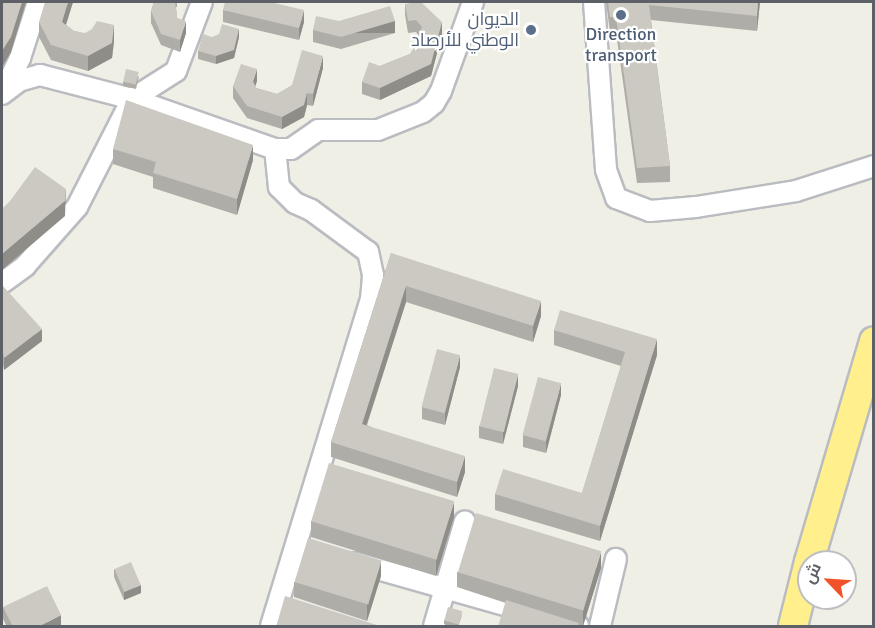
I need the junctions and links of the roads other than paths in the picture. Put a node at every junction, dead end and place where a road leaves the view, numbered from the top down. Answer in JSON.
{"nodes":[{"id":1,"x":38,"y":2,"type":"edge"},
{"id":2,"x":202,"y":2,"type":"edge"},
{"id":3,"x":473,"y":2,"type":"edge"},
{"id":4,"x":594,"y":2,"type":"edge"},
{"id":5,"x":2,"y":94,"type":"edge"},
{"id":6,"x":132,"y":99,"type":"junction"},
{"id":7,"x":275,"y":149,"type":"junction"},
{"id":8,"x":873,"y":166,"type":"edge"},
{"id":9,"x":2,"y":283,"type":"edge"},
{"id":10,"x":873,"y":341,"type":"edge"},
{"id":11,"x":873,"y":411,"type":"edge"},
{"id":12,"x":465,"y":521,"type":"dead end"},
{"id":13,"x":296,"y":547,"type":"junction"},
{"id":14,"x":812,"y":550,"type":"edge"},
{"id":15,"x":832,"y":550,"type":"edge"},
{"id":16,"x":319,"y":553,"type":"edge"},
{"id":17,"x":616,"y":559,"type":"dead end"},
{"id":18,"x":342,"y":560,"type":"edge"},
{"id":19,"x":446,"y":588,"type":"junction"},
{"id":20,"x":797,"y":610,"type":"edge"},
{"id":21,"x":817,"y":610,"type":"edge"},
{"id":22,"x":297,"y":615,"type":"edge"},
{"id":23,"x":274,"y":618,"type":"edge"},
{"id":24,"x":434,"y":627,"type":"edge"},
{"id":25,"x":578,"y":627,"type":"edge"},
{"id":26,"x":600,"y":627,"type":"edge"},
{"id":27,"x":793,"y":627,"type":"edge"},
{"id":28,"x":813,"y":627,"type":"edge"}],
"edges":[{"from":1,"to":5,"type":"street"},
{"from":2,"to":6,"type":"street"},
{"from":3,"to":7,"type":"street"},
{"from":4,"to":8,"type":"street"},
{"from":5,"to":6,"type":"street"},
{"from":6,"to":7,"type":"street"},
{"from":6,"to":9,"type":"street"},
{"from":7,"to":13,"type":"street"},
{"from":10,"to":14,"type":"highway"},
{"from":11,"to":15,"type":"highway"},
{"from":12,"to":19,"type":"street"},
{"from":13,"to":16,"type":"street"},
{"from":13,"to":23,"type":"street"},
{"from":17,"to":26,"type":"street"},
{"from":18,"to":19,"type":"street"},
{"from":19,"to":24,"type":"street"},
{"from":19,"to":25,"type":"street"},
{"from":20,"to":27,"type":"highway"},
{"from":21,"to":28,"type":"highway"},
{"from":22,"to":23,"type":"street"}]}
